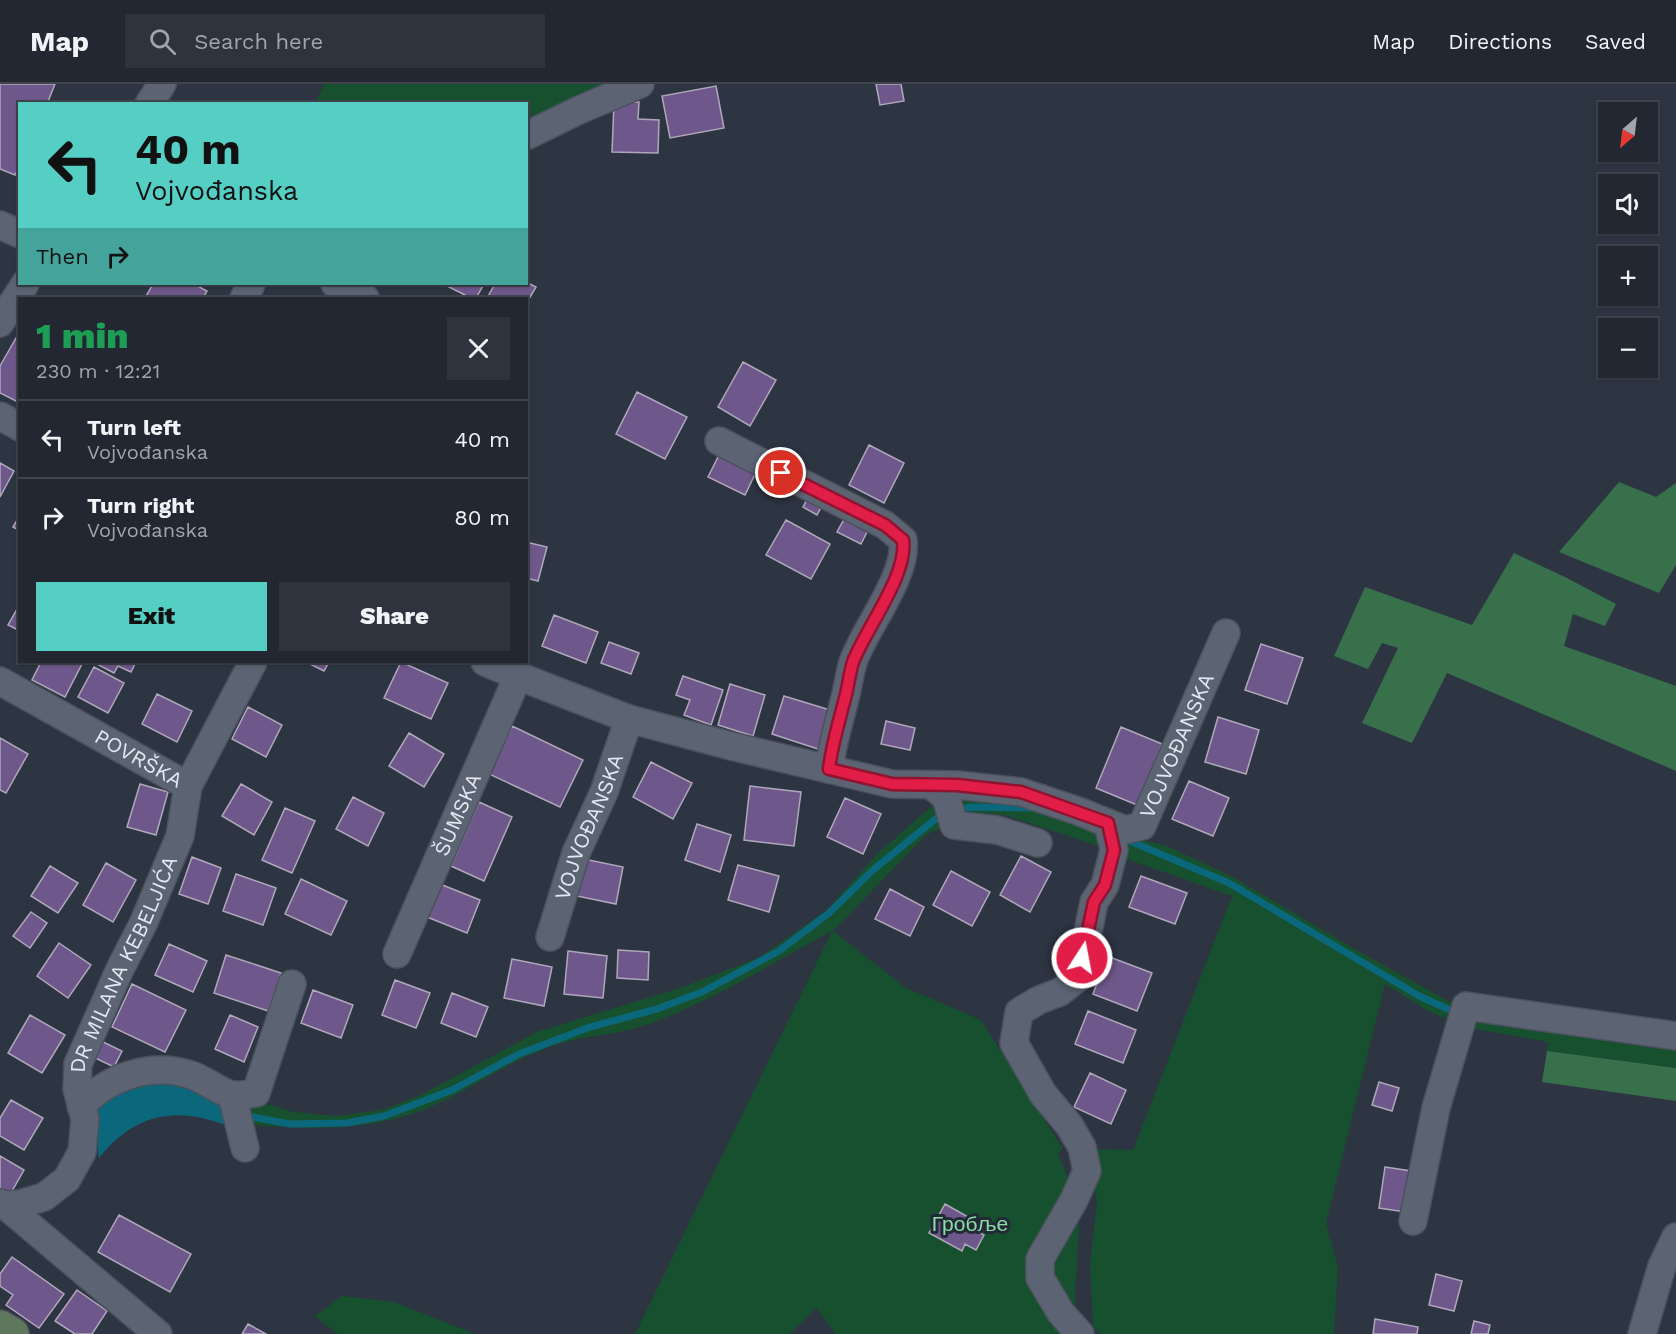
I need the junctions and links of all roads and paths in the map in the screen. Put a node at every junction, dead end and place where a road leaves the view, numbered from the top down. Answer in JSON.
{"nodes":[{"id":1,"x":162,"y":84,"type":"edge"},
{"id":2,"x":640,"y":84,"type":"edge"},
{"id":3,"x":150,"y":102,"type":"edge"},
{"id":4,"x":528,"y":135,"type":"edge"},
{"id":5,"x":0,"y":225,"type":"edge"},
{"id":6,"x":18,"y":233,"type":"edge"},
{"id":7,"x":24,"y":285,"type":"edge"},
{"id":8,"x":337,"y":285,"type":"edge"},
{"id":9,"x":363,"y":297,"type":"edge"},
{"id":10,"x":0,"y":323,"type":"edge"},
{"id":11,"x":0,"y":416,"type":"edge"},
{"id":12,"x":18,"y":426,"type":"edge"},
{"id":13,"x":719,"y":441,"type":"dead end"},
{"id":14,"x":1226,"y":633,"type":"dead end"},
{"id":15,"x":252,"y":663,"type":"edge"},
{"id":16,"x":487,"y":663,"type":"edge"},
{"id":17,"x":518,"y":676,"type":"junction"},
{"id":18,"x":0,"y":681,"type":"edge"},
{"id":19,"x":629,"y":719,"type":"junction"},
{"id":20,"x":829,"y":769,"type":"junction"},
{"id":21,"x":188,"y":786,"type":"junction"},
{"id":22,"x":939,"y":791,"type":"junction"},
{"id":23,"x":1110,"y":833,"type":"junction"},
{"id":24,"x":1038,"y":843,"type":"dead end"},
{"id":25,"x":550,"y":937,"type":"dead end"},
{"id":26,"x":397,"y":954,"type":"dead end"},
{"id":27,"x":292,"y":984,"type":"dead end"},
{"id":28,"x":1676,"y":1036,"type":"edge"},
{"id":29,"x":232,"y":1097,"type":"junction"},
{"id":30,"x":81,"y":1106,"type":"junction"},
{"id":31,"x":243,"y":1139,"type":"dead end"},
{"id":32,"x":3,"y":1204,"type":"edge"},
{"id":33,"x":1413,"y":1221,"type":"dead end"},
{"id":34,"x":1676,"y":1238,"type":"edge"},
{"id":35,"x":0,"y":1327,"type":"edge"},
{"id":36,"x":12,"y":1334,"type":"edge"},
{"id":37,"x":158,"y":1334,"type":"edge"},
{"id":38,"x":1080,"y":1334,"type":"edge"},
{"id":39,"x":1642,"y":1334,"type":"edge"}],
"edges":[{"from":1,"to":3,"type":"street"},
{"from":2,"to":4,"type":"street"},
{"from":5,"to":6,"type":"street"},
{"from":7,"to":10,"type":"street"},
{"from":8,"to":9,"type":"street"},
{"from":11,"to":12,"type":"street"},
{"from":13,"to":20,"type":"street"},
{"from":14,"to":23,"type":"street","name":"VOJVOĐANSKA"},
{"from":15,"to":21,"type":"street","name":"POVRŠKA"},
{"from":16,"to":17,"type":"street","name":"VOJVOĐANSKA"},
{"from":17,"to":19,"type":"street","name":"VOJVOĐANSKA"},
{"from":17,"to":26,"type":"street","name":"ŠUMSKA"},
{"from":18,"to":21,"type":"street","name":"POVRŠKA"},
{"from":19,"to":20,"type":"street","name":"VOJVOĐANSKA"},
{"from":19,"to":25,"type":"street","name":"VOJVOĐANSKA"},
{"from":20,"to":22,"type":"street","name":"VOJVOĐANSKA"},
{"from":21,"to":30,"type":"street","name":"DR MILANA KEBELJIĆA"},
{"from":22,"to":23,"type":"street","name":"VOJVOĐANSKA"},
{"from":22,"to":24,"type":"street"},
{"from":23,"to":38,"type":"street"},
{"from":27,"to":29,"type":"street"},
{"from":28,"to":33,"type":"street"},
{"from":29,"to":30,"type":"street"},
{"from":29,"to":31,"type":"street"},
{"from":30,"to":32,"type":"street","name":"DR MILANA KEBELJIĆA"},
{"from":32,"to":37,"type":"street","name":"DR MILANA KEBELJIĆA"},
{"from":34,"to":39,"type":"street"},
{"from":35,"to":36,"type":"street"}]}
